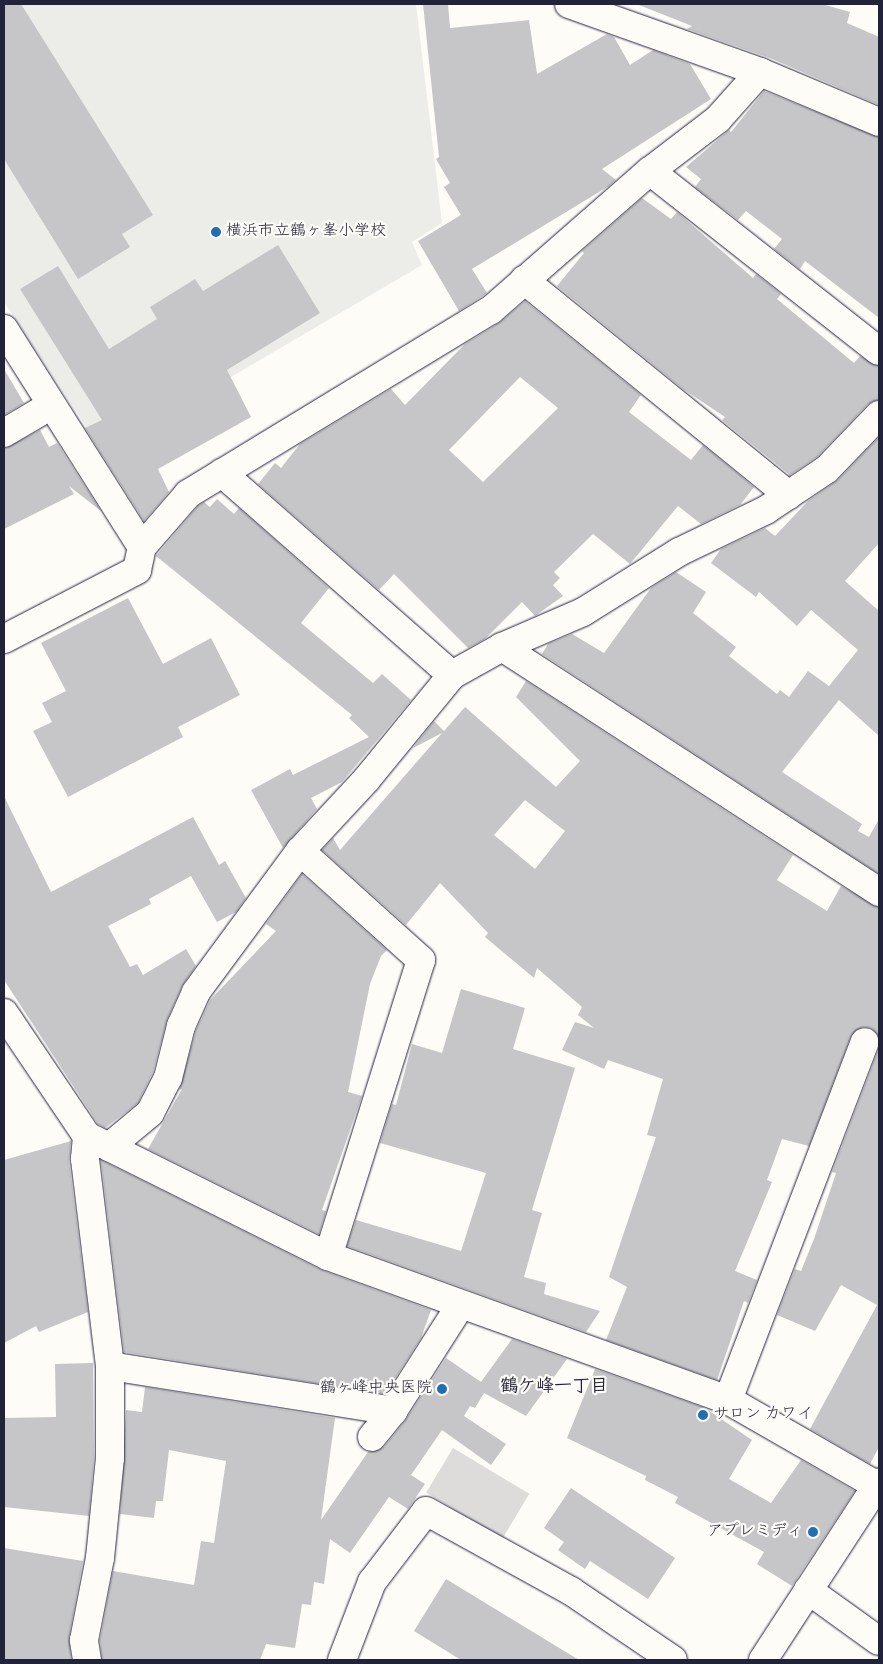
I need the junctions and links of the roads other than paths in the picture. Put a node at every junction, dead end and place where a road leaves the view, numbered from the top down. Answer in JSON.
{"nodes":[{"id":1,"x":569,"y":4,"type":"edge"},
{"id":2,"x":760,"y":72,"type":"junction"},
{"id":3,"x":879,"y":122,"type":"edge"},
{"id":4,"x":650,"y":171,"type":"junction"},
{"id":5,"x":524,"y":280,"type":"junction"},
{"id":6,"x":4,"y":330,"type":"edge"},
{"id":7,"x":879,"y":351,"type":"edge"},
{"id":8,"x":50,"y":406,"type":"junction"},
{"id":9,"x":879,"y":415,"type":"edge"},
{"id":10,"x":4,"y":433,"type":"edge"},
{"id":11,"x":222,"y":473,"type":"junction"},
{"id":12,"x":789,"y":496,"type":"junction"},
{"id":13,"x":142,"y":547,"type":"junction"},
{"id":14,"x":4,"y":639,"type":"edge"},
{"id":15,"x":502,"y":647,"type":"junction"},
{"id":16,"x":452,"y":675,"type":"junction"},
{"id":17,"x":300,"y":851,"type":"junction"},
{"id":18,"x":879,"y":892,"type":"edge"},
{"id":19,"x":4,"y":1013,"type":"edge"},
{"id":20,"x":865,"y":1042,"type":"dead end"},
{"id":21,"x":98,"y":1141,"type":"junction"},
{"id":22,"x":328,"y":1256,"type":"junction"},
{"id":23,"x":460,"y":1306,"type":"junction"},
{"id":24,"x":110,"y":1366,"type":"junction"},
{"id":25,"x":728,"y":1400,"type":"junction"},
{"id":26,"x":393,"y":1411,"type":"junction"},
{"id":27,"x":372,"y":1437,"type":"dead end"},
{"id":28,"x":878,"y":1485,"type":"edge"},
{"id":29,"x":808,"y":1590,"type":"junction"},
{"id":30,"x":879,"y":1641,"type":"edge"},
{"id":31,"x":87,"y":1660,"type":"edge"},
{"id":32,"x":342,"y":1660,"type":"edge"},
{"id":33,"x":673,"y":1660,"type":"edge"},
{"id":34,"x":763,"y":1660,"type":"edge"}],
"edges":[{"from":1,"to":2,"type":"street"},
{"from":2,"to":3,"type":"street"},
{"from":2,"to":4,"type":"street"},
{"from":4,"to":5,"type":"street"},
{"from":4,"to":7,"type":"street"},
{"from":5,"to":11,"type":"street"},
{"from":5,"to":12,"type":"street"},
{"from":6,"to":8,"type":"street"},
{"from":8,"to":10,"type":"street"},
{"from":8,"to":13,"type":"street"},
{"from":9,"to":12,"type":"street"},
{"from":11,"to":13,"type":"street"},
{"from":11,"to":16,"type":"street"},
{"from":12,"to":15,"type":"street"},
{"from":13,"to":14,"type":"street"},
{"from":15,"to":16,"type":"street"},
{"from":15,"to":18,"type":"street"},
{"from":16,"to":17,"type":"street"},
{"from":17,"to":21,"type":"street"},
{"from":17,"to":22,"type":"street"},
{"from":19,"to":21,"type":"street"},
{"from":20,"to":25,"type":"street"},
{"from":21,"to":22,"type":"street"},
{"from":21,"to":24,"type":"street"},
{"from":22,"to":23,"type":"street"},
{"from":23,"to":25,"type":"street"},
{"from":23,"to":26,"type":"street"},
{"from":24,"to":26,"type":"street"},
{"from":24,"to":31,"type":"street"},
{"from":25,"to":28,"type":"street"},
{"from":26,"to":27,"type":"street"},
{"from":28,"to":29,"type":"street"},
{"from":29,"to":30,"type":"street"},
{"from":29,"to":34,"type":"street"},
{"from":32,"to":33,"type":"street"}]}
